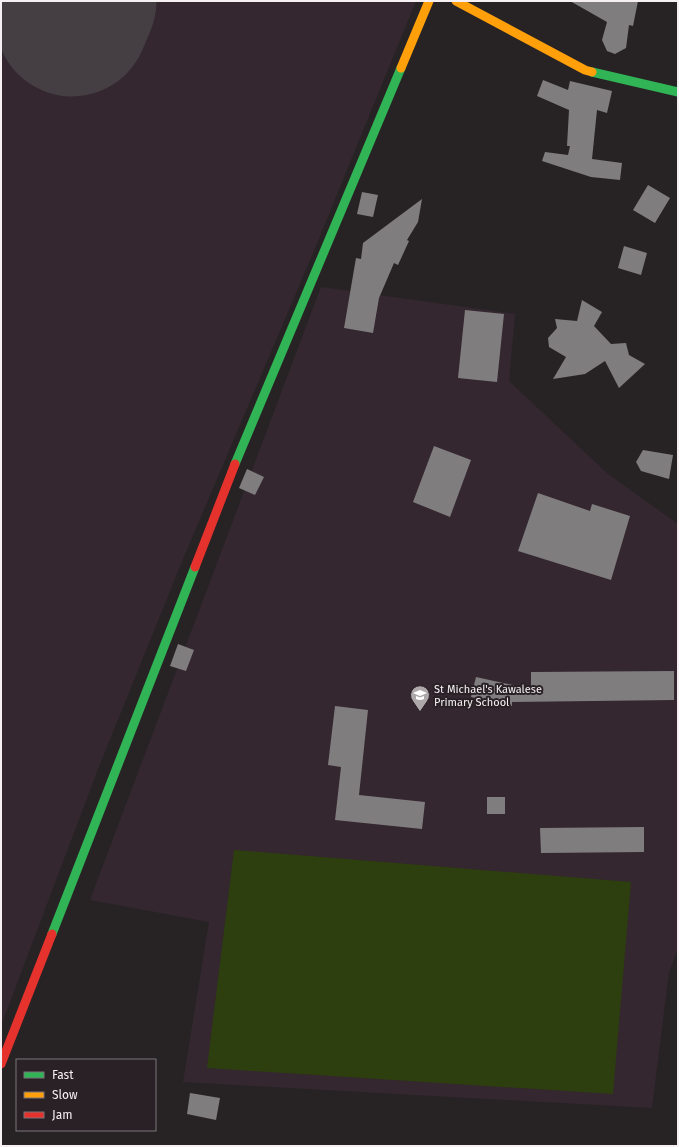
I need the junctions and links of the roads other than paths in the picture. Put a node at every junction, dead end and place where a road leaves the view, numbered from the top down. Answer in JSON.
{"nodes":[{"id":1,"x":429,"y":1,"type":"edge"},
{"id":2,"x":456,"y":1,"type":"edge"},
{"id":3,"x":678,"y":92,"type":"edge"},
{"id":4,"x":1,"y":1064,"type":"edge"}],
"edges":[{"from":1,"to":4,"type":"street"},
{"from":2,"to":3,"type":"street"}]}
